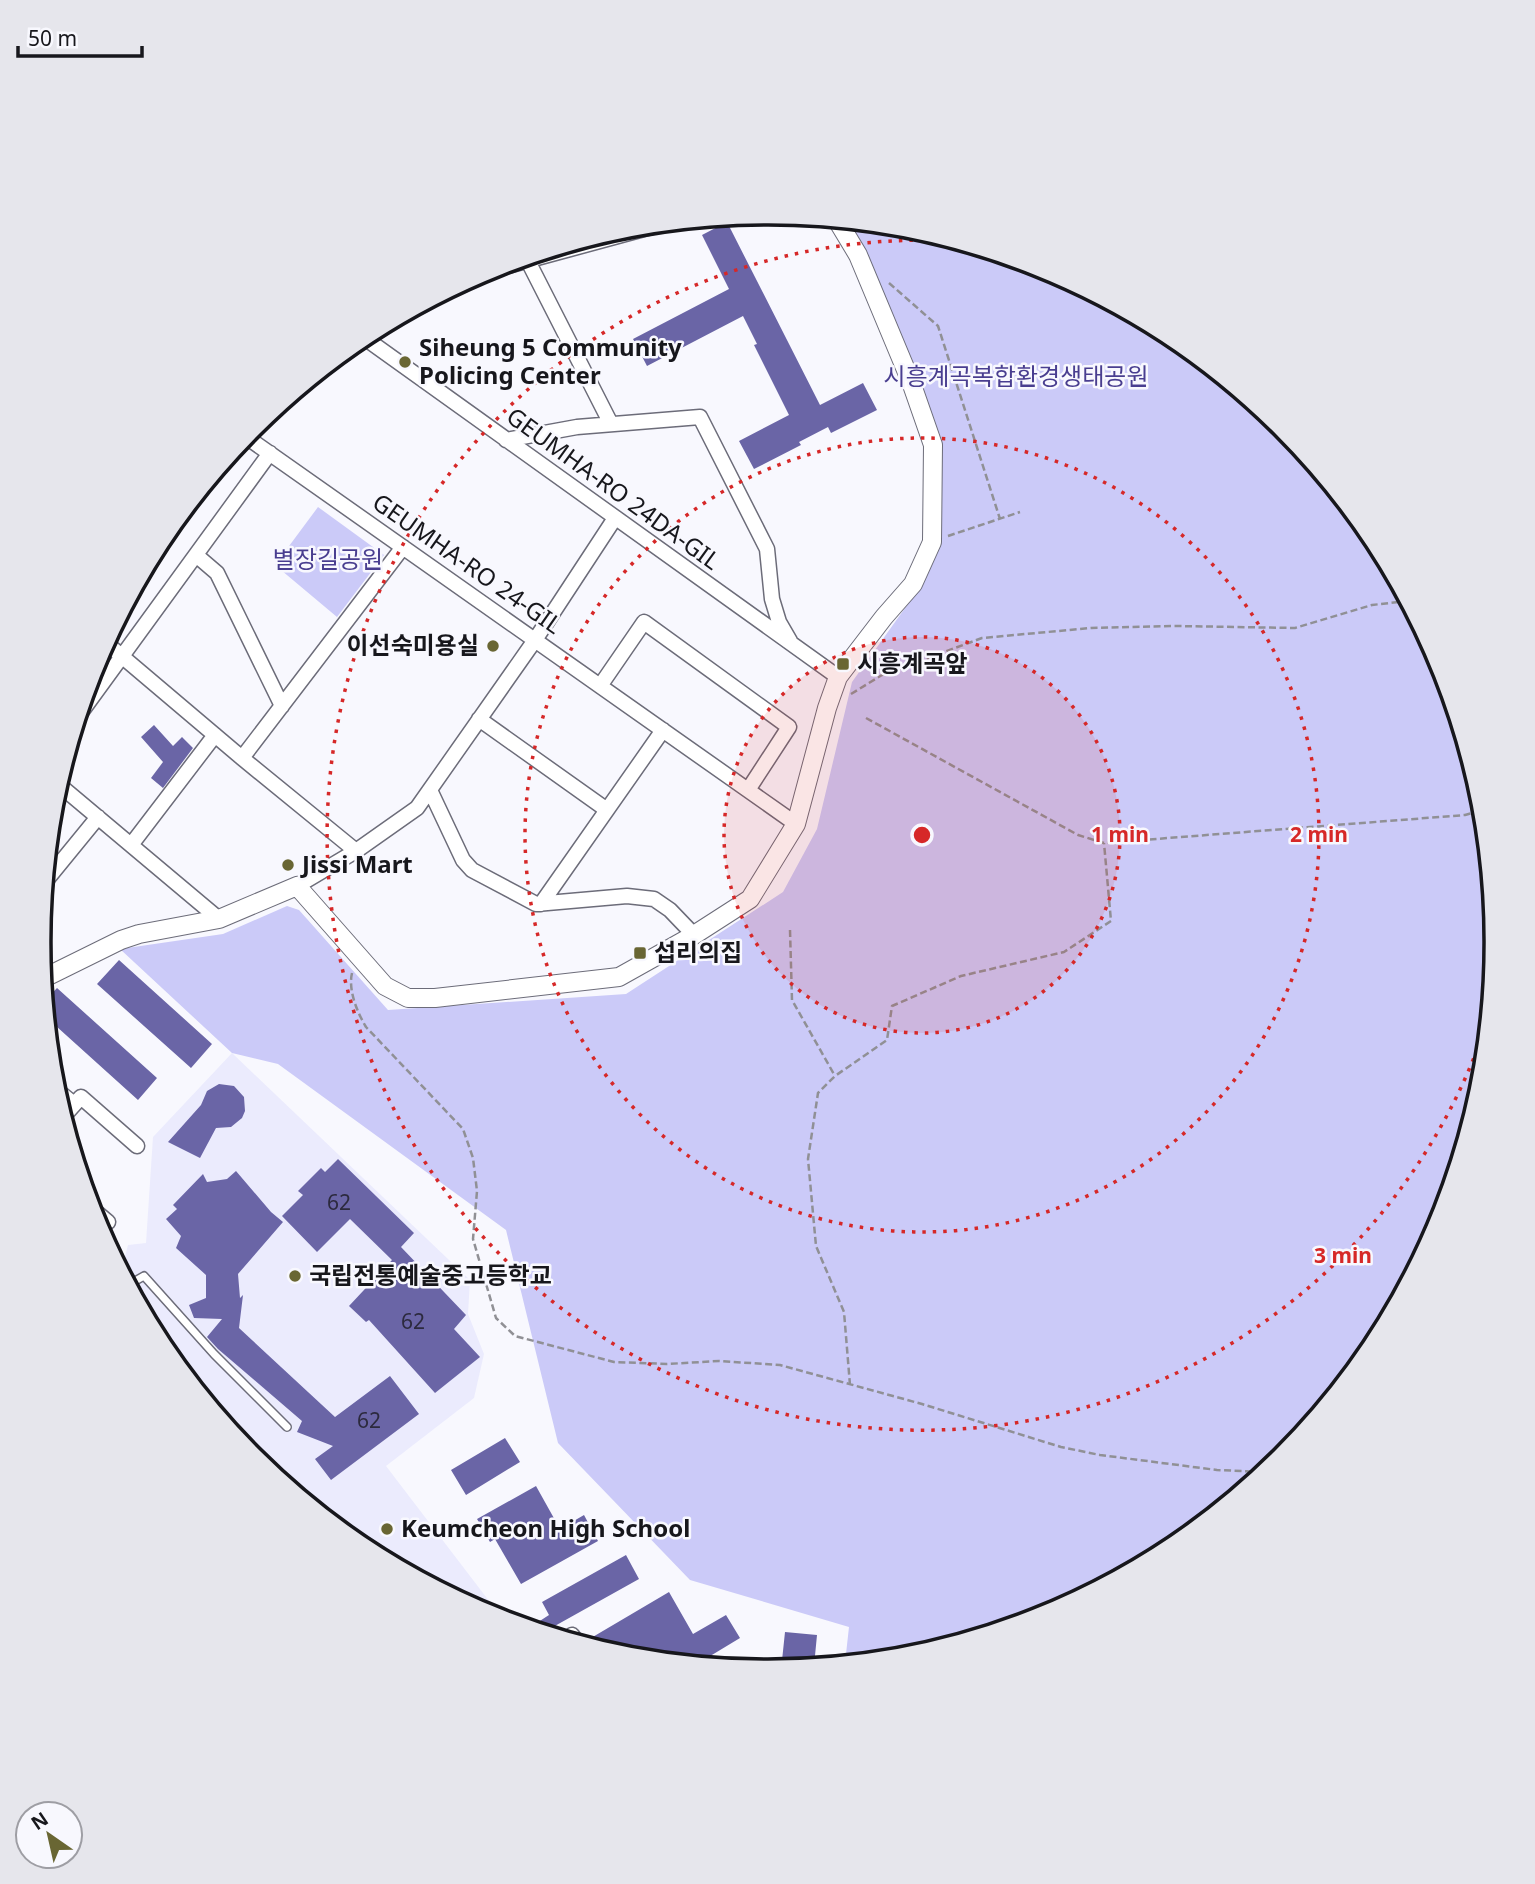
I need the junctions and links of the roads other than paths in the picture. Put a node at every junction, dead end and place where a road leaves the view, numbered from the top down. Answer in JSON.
{"nodes":[{"id":1,"x":843,"y":229,"type":"edge"},
{"id":2,"x":530,"y":266,"type":"edge"},
{"id":3,"x":373,"y":344,"type":"edge"},
{"id":4,"x":611,"y":424,"type":"junction"},
{"id":5,"x":506,"y":440,"type":"junction"},
{"id":6,"x":254,"y":442,"type":"edge"},
{"id":7,"x":270,"y":453,"type":"junction"},
{"id":8,"x":615,"y":518,"type":"junction"},
{"id":9,"x":402,"y":547,"type":"junction"},
{"id":10,"x":195,"y":555,"type":"junction"},
{"id":11,"x":535,"y":640,"type":"junction"},
{"id":12,"x":793,"y":645,"type":"junction"},
{"id":13,"x":114,"y":649,"type":"edge"},
{"id":14,"x":122,"y":656,"type":"junction"},
{"id":15,"x":838,"y":677,"type":"junction"},
{"id":16,"x":600,"y":686,"type":"junction"},
{"id":17,"x":97,"y":691,"type":"edge"},
{"id":18,"x":282,"y":705,"type":"junction"},
{"id":19,"x":479,"y":719,"type":"junction"},
{"id":20,"x":663,"y":730,"type":"junction"},
{"id":21,"x":215,"y":735,"type":"junction"},
{"id":22,"x":242,"y":758,"type":"junction"},
{"id":23,"x":430,"y":790,"type":"junction"},
{"id":24,"x":747,"y":790,"type":"junction"},
{"id":25,"x":67,"y":792,"type":"edge"},
{"id":26,"x":607,"y":810,"type":"junction"},
{"id":27,"x":98,"y":817,"type":"junction"},
{"id":28,"x":796,"y":824,"type":"junction"},
{"id":29,"x":131,"y":845,"type":"junction"},
{"id":30,"x":356,"y":851,"type":"junction"},
{"id":31,"x":55,"y":870,"type":"edge"},
{"id":32,"x":297,"y":886,"type":"junction"},
{"id":33,"x":541,"y":904,"type":"junction"},
{"id":34,"x":219,"y":919,"type":"junction"},
{"id":35,"x":694,"y":935,"type":"junction"},
{"id":36,"x":52,"y":974,"type":"edge"},
{"id":37,"x":69,"y":1100,"type":"edge"},
{"id":38,"x":74,"y":1104,"type":"junction"},
{"id":39,"x":71,"y":1108,"type":"edge"},
{"id":40,"x":137,"y":1146,"type":"dead end"},
{"id":41,"x":136,"y":1280,"type":"edge"},
{"id":42,"x":287,"y":1427,"type":"dead end"}],
"edges":[{"from":1,"to":15,"type":"street"},
{"from":2,"to":4,"type":"street"},
{"from":3,"to":5,"type":"street","name":"GEUMHA-RO 24DA-GIL"},
{"from":4,"to":5,"type":"street"},
{"from":4,"to":12,"type":"street"},
{"from":5,"to":8,"type":"street","name":"GEUMHA-RO 24DA-GIL"},
{"from":6,"to":7,"type":"street","name":"GEUMHA-RO 24-GIL"},
{"from":7,"to":9,"type":"street","name":"GEUMHA-RO 24-GIL"},
{"from":7,"to":10,"type":"street"},
{"from":8,"to":11,"type":"street"},
{"from":8,"to":12,"type":"street","name":"GEUMHA-RO 24DA-GIL"},
{"from":9,"to":11,"type":"street","name":"GEUMHA-RO 24-GIL"},
{"from":9,"to":18,"type":"street"},
{"from":10,"to":14,"type":"street"},
{"from":10,"to":18,"type":"street"},
{"from":11,"to":16,"type":"street","name":"GEUMHA-RO 24-GIL"},
{"from":11,"to":19,"type":"street"},
{"from":12,"to":15,"type":"street","name":"GEUMHA-RO 24DA-GIL"},
{"from":13,"to":14,"type":"street"},
{"from":14,"to":17,"type":"street"},
{"from":14,"to":21,"type":"street"},
{"from":15,"to":28,"type":"street"},
{"from":16,"to":20,"type":"street","name":"GEUMHA-RO 24-GIL"},
{"from":16,"to":24,"type":"street"},
{"from":18,"to":22,"type":"street"},
{"from":19,"to":23,"type":"street"},
{"from":19,"to":26,"type":"street"},
{"from":20,"to":24,"type":"street","name":"GEUMHA-RO 24-GIL"},
{"from":20,"to":26,"type":"street"},
{"from":21,"to":22,"type":"street"},
{"from":21,"to":29,"type":"street"},
{"from":22,"to":30,"type":"street"},
{"from":23,"to":30,"type":"street"},
{"from":23,"to":33,"type":"street"},
{"from":24,"to":28,"type":"street","name":"GEUMHA-RO 24-GIL"},
{"from":25,"to":27,"type":"street"},
{"from":26,"to":33,"type":"street"},
{"from":27,"to":29,"type":"street"},
{"from":27,"to":31,"type":"street"},
{"from":28,"to":35,"type":"street"},
{"from":29,"to":34,"type":"street"},
{"from":30,"to":32,"type":"street"},
{"from":32,"to":34,"type":"street"},
{"from":32,"to":35,"type":"street"},
{"from":33,"to":35,"type":"street"},
{"from":34,"to":36,"type":"street"},
{"from":37,"to":38,"type":"street"},
{"from":38,"to":39,"type":"street"},
{"from":38,"to":40,"type":"street"},
{"from":41,"to":42,"type":"lane"}]}
